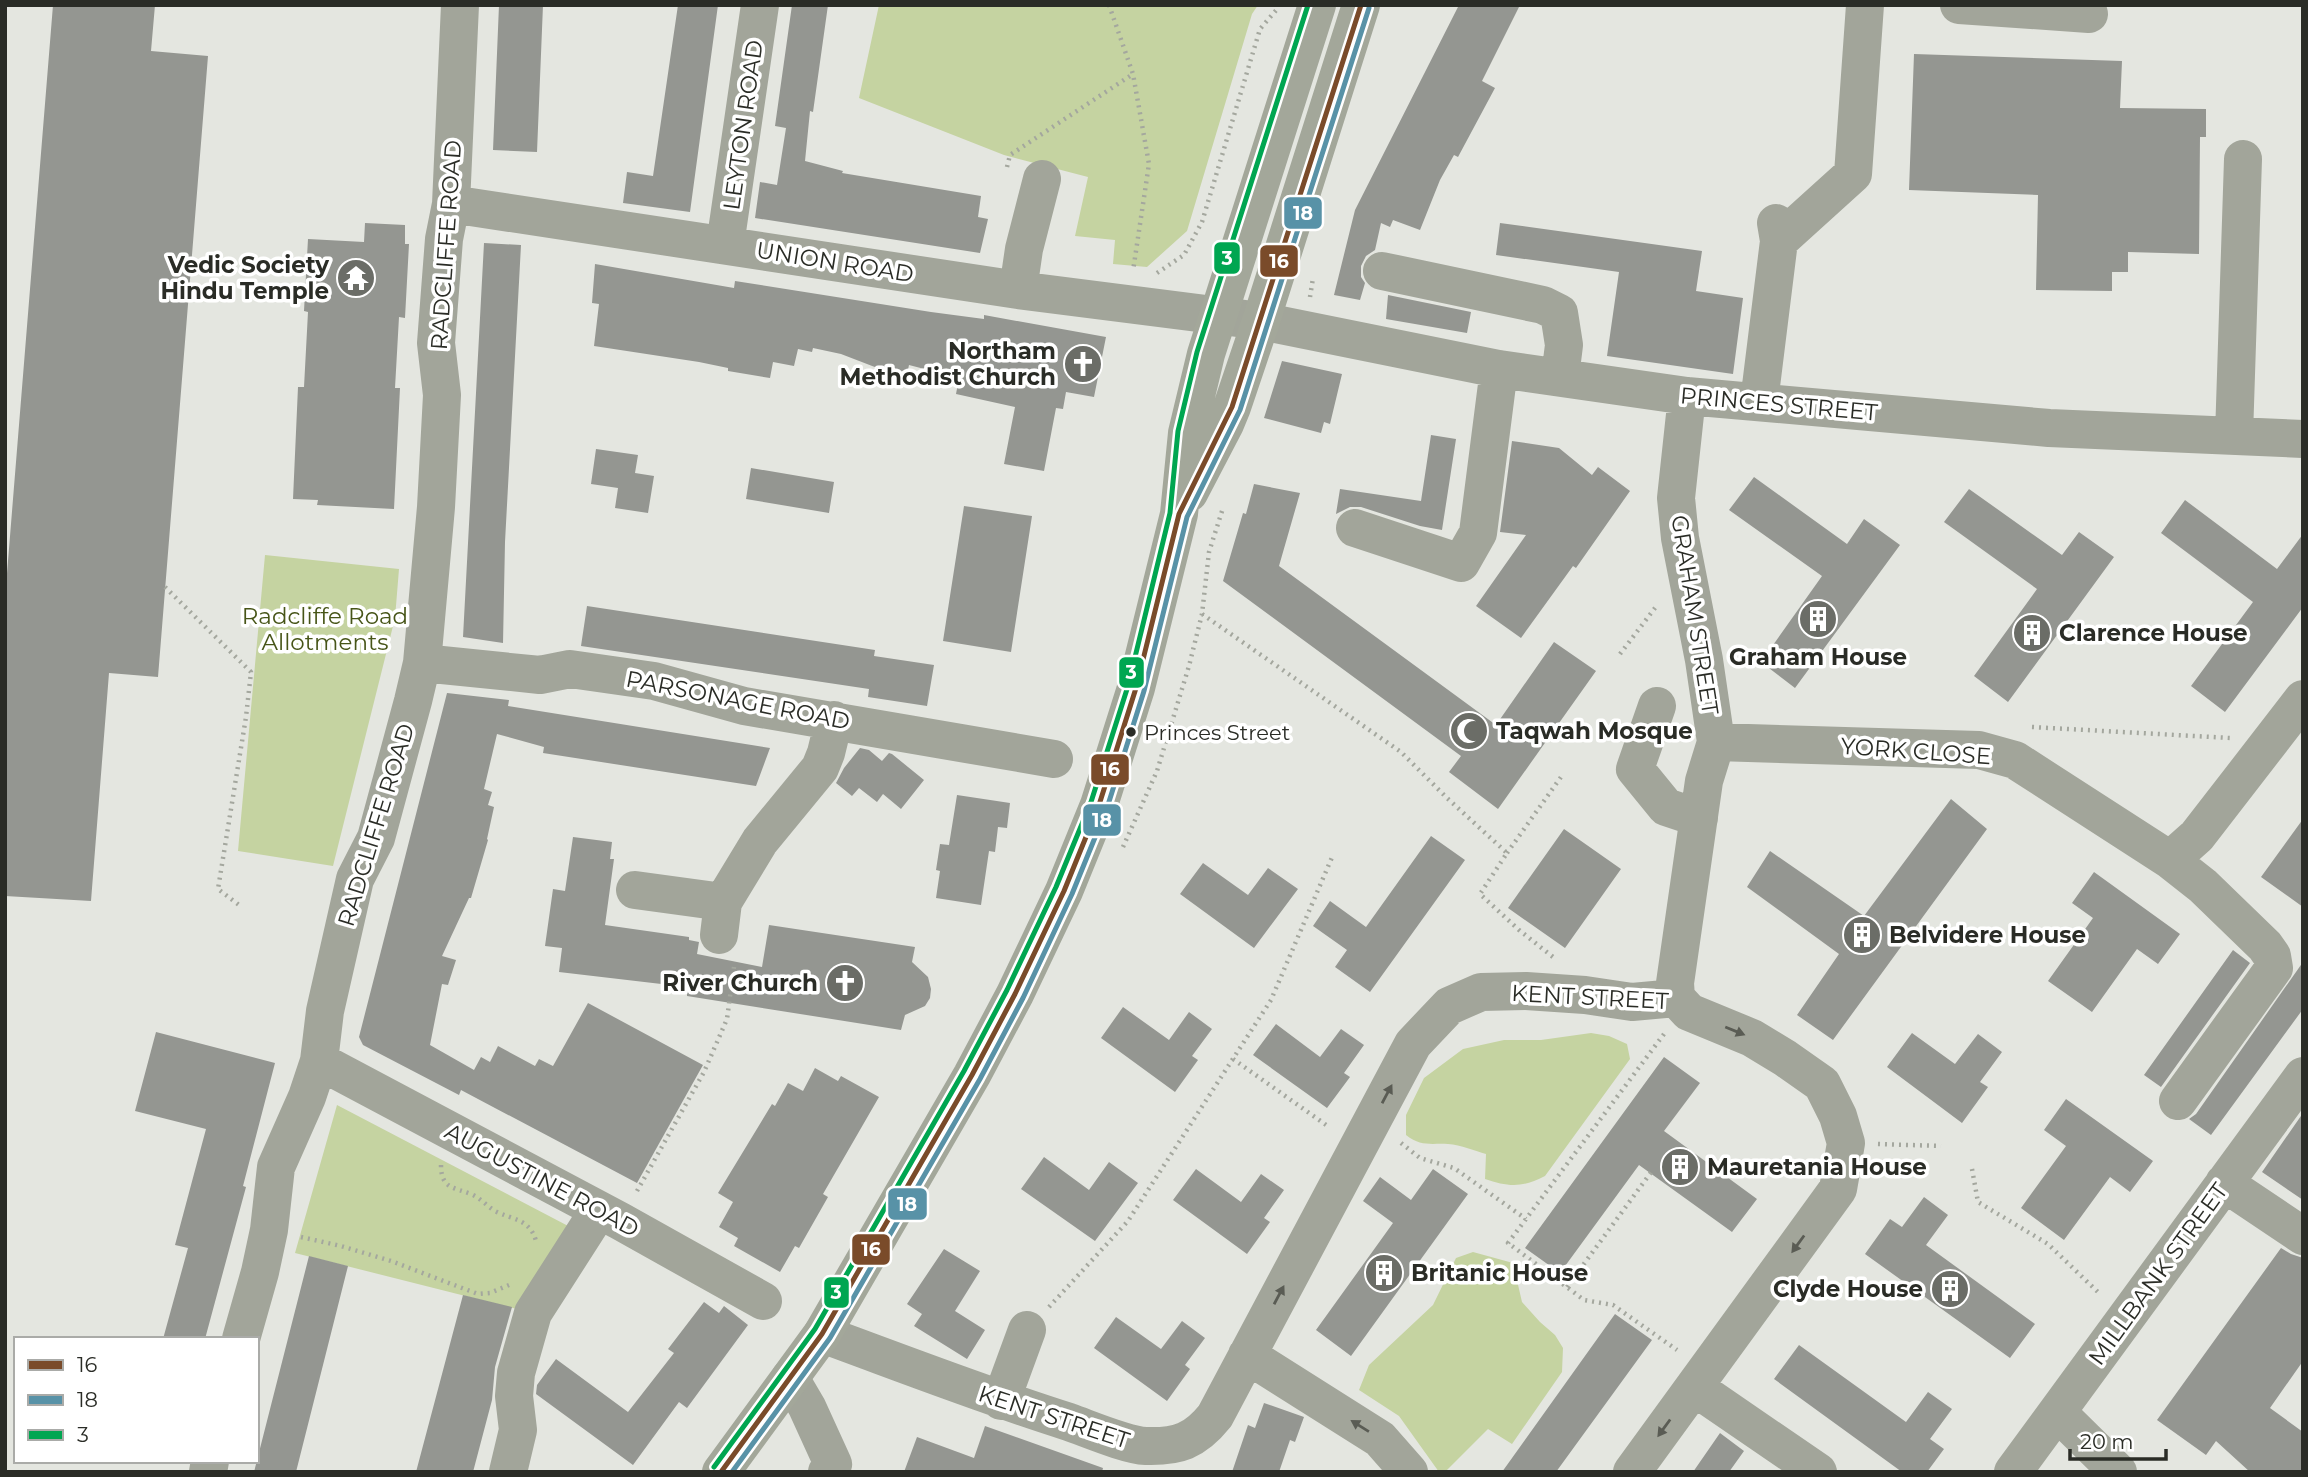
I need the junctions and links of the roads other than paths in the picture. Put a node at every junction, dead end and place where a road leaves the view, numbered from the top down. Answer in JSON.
{"nodes":[{"id":1,"x":460,"y":5,"type":"edge"},
{"id":2,"x":760,"y":5,"type":"edge"},
{"id":3,"x":1317,"y":5,"type":"edge"},
{"id":4,"x":1361,"y":5,"type":"edge"},
{"id":5,"x":1865,"y":5,"type":"edge"},
{"id":6,"x":1959,"y":5,"type":"edge"},
{"id":7,"x":2089,"y":14,"type":"dead end"},
{"id":8,"x":2243,"y":159,"type":"dead end"},
{"id":9,"x":1042,"y":179,"type":"dead end"},
{"id":10,"x":451,"y":204,"type":"junction"},
{"id":11,"x":725,"y":245,"type":"junction"},
{"id":12,"x":1382,"y":271,"type":"dead end"},
{"id":13,"x":1018,"y":290,"type":"junction"},
{"id":14,"x":1219,"y":315,"type":"junction"},
{"id":15,"x":1261,"y":321,"type":"junction"},
{"id":16,"x":1499,"y":369,"type":"junction"},
{"id":17,"x":1560,"y":377,"type":"junction"},
{"id":18,"x":1687,"y":396,"type":"junction"},
{"id":19,"x":1759,"y":402,"type":"junction"},
{"id":20,"x":2234,"y":436,"type":"junction"},
{"id":21,"x":2303,"y":439,"type":"edge"},
{"id":22,"x":1179,"y":514,"type":"junction"},
{"id":23,"x":1355,"y":528,"type":"dead end"},
{"id":24,"x":422,"y":663,"type":"junction"},
{"id":25,"x":2303,"y":699,"type":"edge"},
{"id":26,"x":1657,"y":706,"type":"dead end"},
{"id":27,"x":834,"y":720,"type":"junction"},
{"id":28,"x":1716,"y":742,"type":"junction"},
{"id":29,"x":1054,"y":760,"type":"dead end"},
{"id":30,"x":1699,"y":818,"type":"junction"},
{"id":31,"x":2170,"y":860,"type":"junction"},
{"id":32,"x":635,"y":890,"type":"dead end"},
{"id":33,"x":1680,"y":1003,"type":"junction"},
{"id":34,"x":319,"y":1061,"type":"junction"},
{"id":35,"x":2303,"y":1076,"type":"edge"},
{"id":36,"x":2178,"y":1101,"type":"dead end"},
{"id":37,"x":2224,"y":1183,"type":"junction"},
{"id":38,"x":609,"y":1216,"type":"junction"},
{"id":39,"x":2303,"y":1236,"type":"edge"},
{"id":40,"x":763,"y":1301,"type":"dead end"},
{"id":41,"x":1027,"y":1331,"type":"road end"},
{"id":42,"x":822,"y":1334,"type":"junction"},
{"id":43,"x":242,"y":1337,"type":"edge"},
{"id":44,"x":1247,"y":1355,"type":"junction"},
{"id":45,"x":790,"y":1378,"type":"junction"},
{"id":46,"x":1694,"y":1387,"type":"junction"},
{"id":47,"x":1001,"y":1401,"type":"junction"},
{"id":48,"x":2057,"y":1412,"type":"junction"},
{"id":49,"x":508,"y":1472,"type":"edge"},
{"id":50,"x":721,"y":1472,"type":"edge"},
{"id":51,"x":827,"y":1472,"type":"edge"},
{"id":52,"x":1409,"y":1472,"type":"edge"},
{"id":53,"x":1632,"y":1472,"type":"edge"},
{"id":54,"x":1818,"y":1472,"type":"edge"},
{"id":55,"x":2013,"y":1472,"type":"edge"},
{"id":56,"x":2118,"y":1472,"type":"edge"}],
"edges":[{"from":1,"to":10,"type":"street","name":"RADCLIFFE ROAD"},
{"from":2,"to":11,"type":"street","name":"LEYTON ROAD"},
{"from":3,"to":14,"type":"main road"},
{"from":4,"to":15,"type":"main road"},
{"from":5,"to":19,"type":"street"},
{"from":6,"to":7,"type":"street"},
{"from":8,"to":20,"type":"street"},
{"from":9,"to":13,"type":"street"},
{"from":10,"to":11,"type":"street","name":"UNION ROAD"},
{"from":10,"to":24,"type":"street","name":"RADCLIFFE ROAD"},
{"from":11,"to":13,"type":"street","name":"UNION ROAD"},
{"from":12,"to":17,"type":"street"},
{"from":13,"to":14,"type":"street","name":"UNION ROAD"},
{"from":14,"to":15,"type":"street","name":"UNION ROAD"},
{"from":14,"to":22,"type":"main road"},
{"from":15,"to":16,"type":"street","name":"PRINCES STREET"},
{"from":15,"to":22,"type":"main road"},
{"from":16,"to":17,"type":"street","name":"PRINCES STREET"},
{"from":16,"to":23,"type":"street"},
{"from":17,"to":18,"type":"street","name":"PRINCES STREET"},
{"from":18,"to":19,"type":"street","name":"PRINCES STREET"},
{"from":18,"to":28,"type":"street","name":"GRAHAM STREET"},
{"from":19,"to":20,"type":"street","name":"PRINCES STREET"},
{"from":20,"to":21,"type":"street","name":"PRINCES STREET"},
{"from":22,"to":42,"type":"main road"},
{"from":24,"to":27,"type":"street","name":"PARSONAGE ROAD"},
{"from":24,"to":34,"type":"street","name":"RADCLIFFE ROAD"},
{"from":25,"to":31,"type":"street"},
{"from":26,"to":30,"type":"street"},
{"from":27,"to":29,"type":"street","name":"PARSONAGE ROAD"},
{"from":27,"to":32,"type":"street"},
{"from":28,"to":30,"type":"street","name":"GRAHAM STREET"},
{"from":28,"to":31,"type":"street","name":"YORK CLOSE"},
{"from":30,"to":33,"type":"street","name":"GRAHAM STREET"},
{"from":31,"to":36,"type":"street","name":"YORK CLOSE"},
{"from":44,"to":33,"type":"street","name":"KENT STREET","one_way":true},
{"from":33,"to":46,"type":"street","name":"KENT STREET","one_way":true},
{"from":34,"to":38,"type":"street","name":"AUGUSTINE ROAD"},
{"from":34,"to":43,"type":"street","name":"RADCLIFFE ROAD"},
{"from":35,"to":37,"type":"street","name":"MILLBANK STREET"},
{"from":37,"to":39,"type":"street"},
{"from":37,"to":48,"type":"street","name":"MILLBANK STREET"},
{"from":38,"to":40,"type":"street","name":"AUGUSTINE ROAD"},
{"from":38,"to":49,"type":"street"},
{"from":41,"to":47,"type":"street"},
{"from":42,"to":45,"type":"main road"},
{"from":42,"to":47,"type":"street","name":"KENT STREET"},
{"from":44,"to":47,"type":"street","name":"KENT STREET"},
{"from":52,"to":44,"type":"street","one_way":true},
{"from":45,"to":50,"type":"main road"},
{"from":45,"to":51,"type":"street"},
{"from":46,"to":53,"type":"street","name":"KENT STREET","one_way":true},
{"from":46,"to":54,"type":"street"},
{"from":48,"to":55,"type":"street","name":"MILLBANK STREET"},
{"from":48,"to":56,"type":"street"}]}
